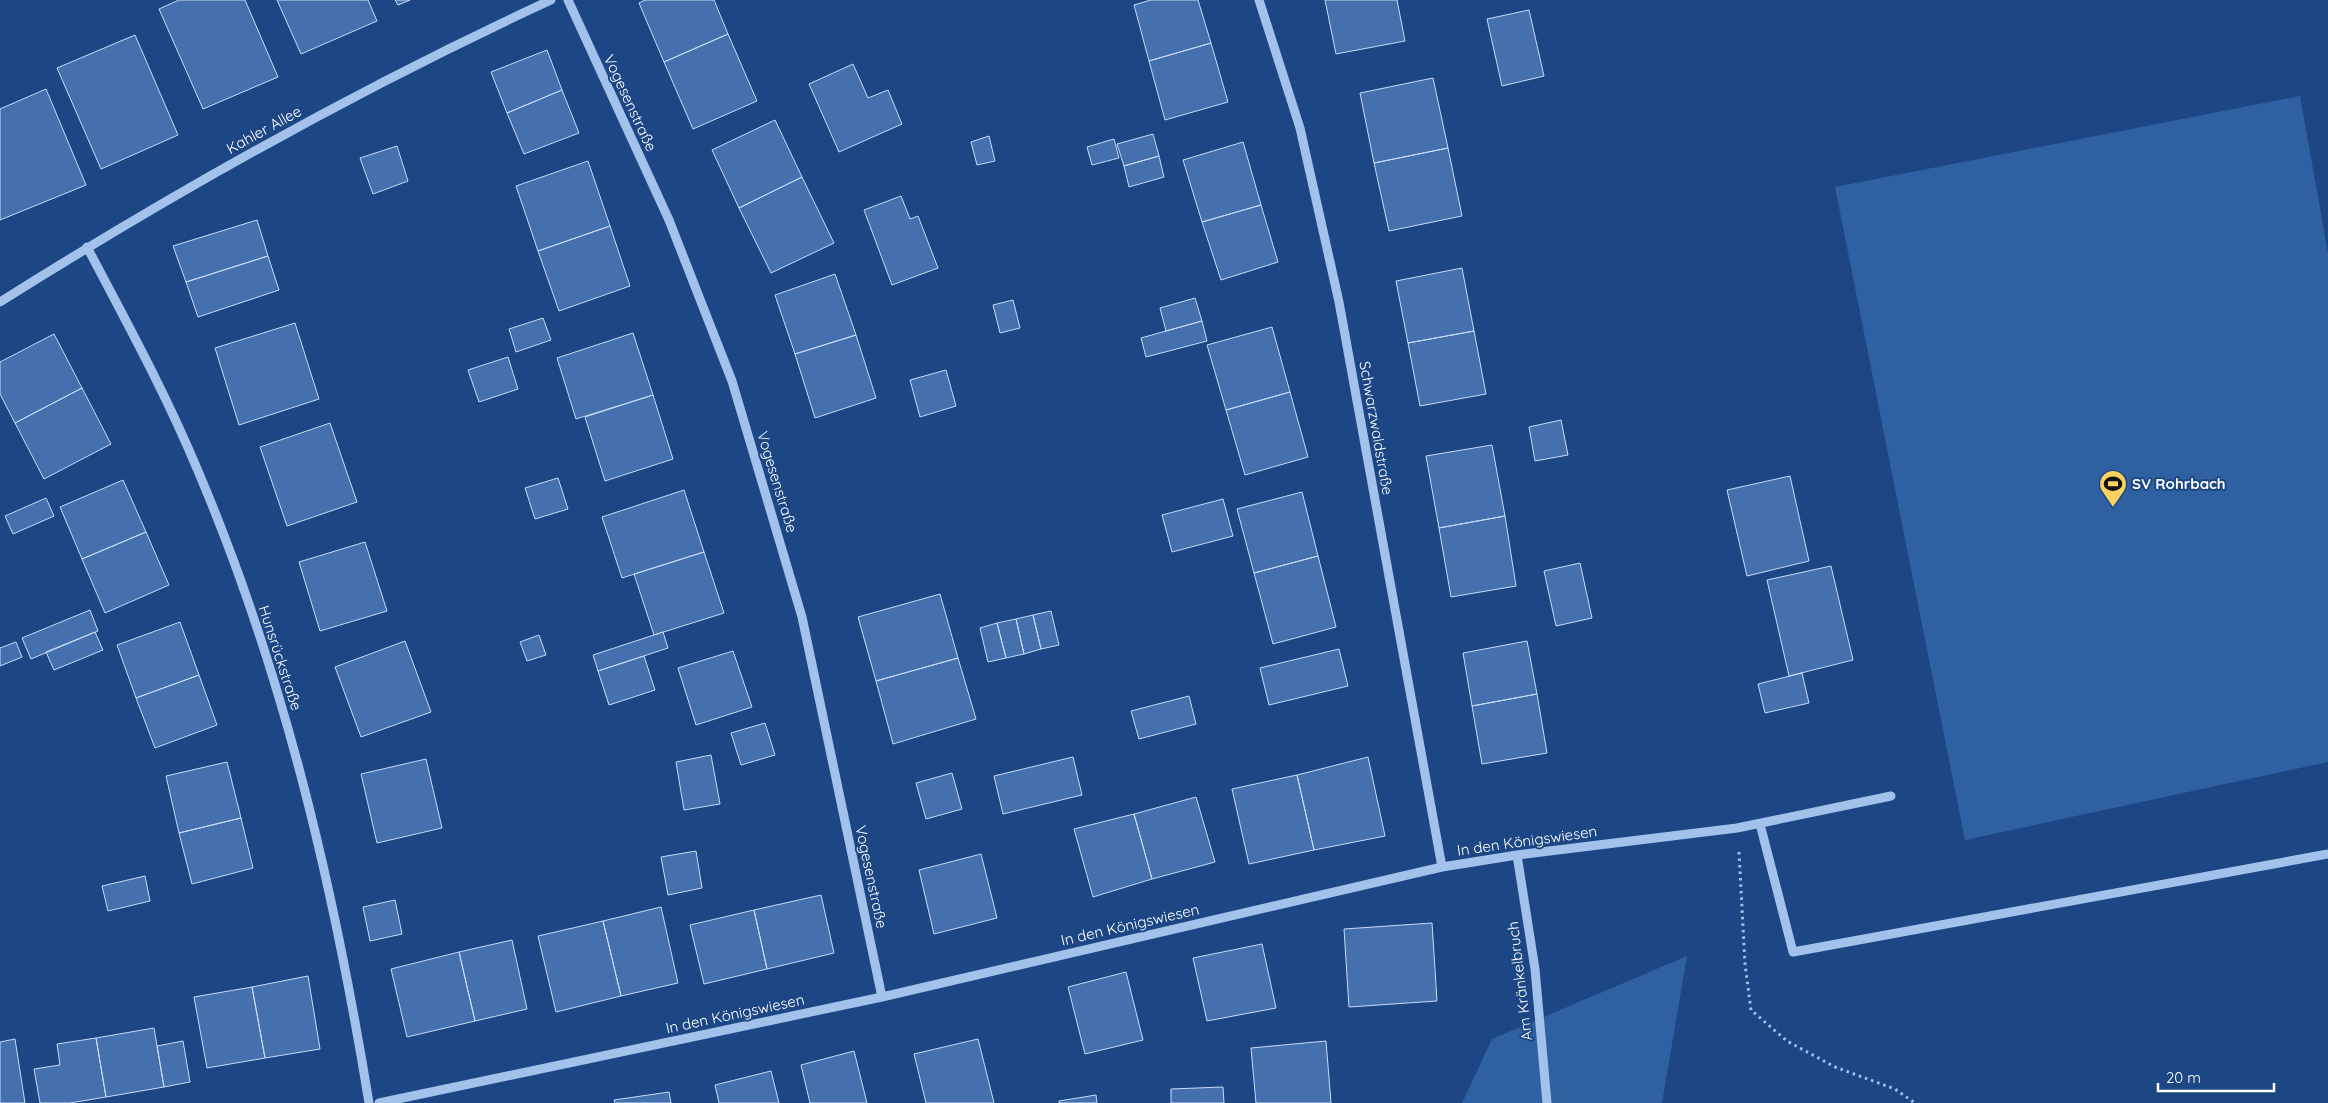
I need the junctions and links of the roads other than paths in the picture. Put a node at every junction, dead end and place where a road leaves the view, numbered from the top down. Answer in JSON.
{"nodes":[{"id":1,"x":551,"y":0,"type":"edge"},
{"id":2,"x":568,"y":0,"type":"edge"},
{"id":3,"x":1260,"y":0,"type":"edge"},
{"id":4,"x":87,"y":247,"type":"junction"},
{"id":5,"x":0,"y":302,"type":"edge"},
{"id":6,"x":1892,"y":796,"type":"dead end"},
{"id":7,"x":1760,"y":824,"type":"junction"},
{"id":8,"x":2328,"y":854,"type":"edge"},
{"id":9,"x":1517,"y":855,"type":"junction"},
{"id":10,"x":1442,"y":867,"type":"junction"},
{"id":11,"x":882,"y":997,"type":"junction"},
{"id":12,"x":369,"y":1103,"type":"edge"},
{"id":13,"x":379,"y":1103,"type":"edge"},
{"id":14,"x":1546,"y":1103,"type":"edge"}],
"edges":[{"from":1,"to":4,"type":"street","name":"Kahler Allee"},
{"from":2,"to":11,"type":"street","name":"Vogesenstraße"},
{"from":3,"to":10,"type":"street","name":"Schwarzwaldstraße"},
{"from":4,"to":5,"type":"street","name":"Kahler Allee"},
{"from":4,"to":12,"type":"street","name":"Hunsrückstraße"},
{"from":6,"to":7,"type":"street","name":"In den Königswiesen"},
{"from":7,"to":8,"type":"street"},
{"from":7,"to":9,"type":"street","name":"In den Königswiesen"},
{"from":9,"to":10,"type":"street","name":"In den Königswiesen"},
{"from":9,"to":14,"type":"street","name":"Am Kränkelbruch"},
{"from":10,"to":11,"type":"street","name":"In den Königswiesen"},
{"from":11,"to":13,"type":"street","name":"In den Königswiesen"}]}
